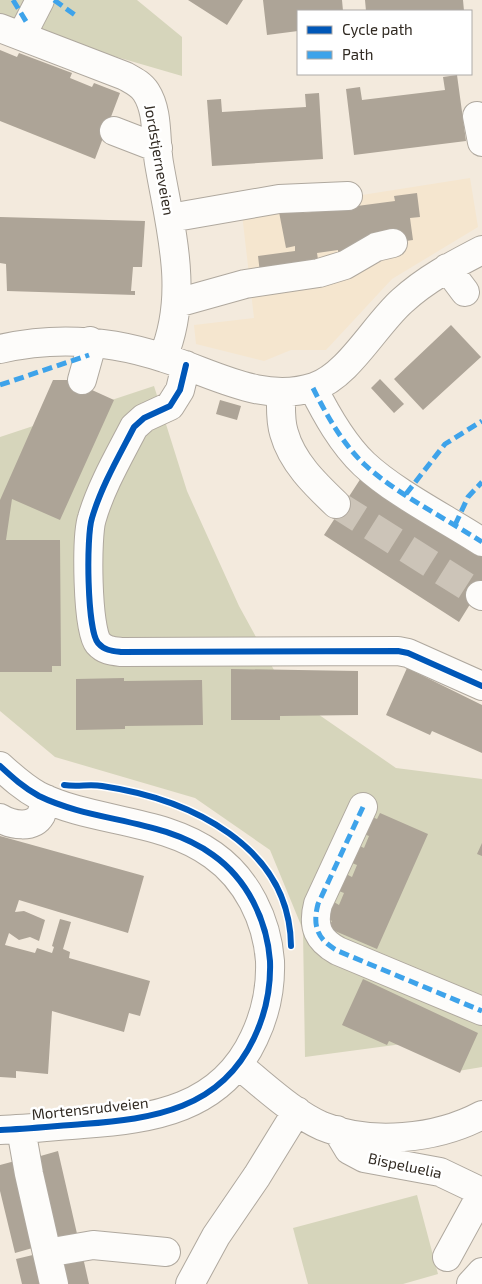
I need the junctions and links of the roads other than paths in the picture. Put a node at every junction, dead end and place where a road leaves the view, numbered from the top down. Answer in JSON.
{"nodes":[{"id":1,"x":40,"y":0,"type":"edge"},
{"id":2,"x":11,"y":31,"type":"edge"},
{"id":3,"x":477,"y":116,"type":"dead end"},
{"id":4,"x":114,"y":131,"type":"dead end"},
{"id":5,"x":482,"y":142,"type":"edge"},
{"id":6,"x":158,"y":148,"type":"junction"},
{"id":7,"x":348,"y":196,"type":"dead end"},
{"id":8,"x":170,"y":218,"type":"junction"},
{"id":9,"x":393,"y":243,"type":"dead end"},
{"id":10,"x":482,"y":250,"type":"edge"},
{"id":11,"x":447,"y":268,"type":"junction"},
{"id":12,"x":465,"y":292,"type":"dead end"},
{"id":13,"x":177,"y":303,"type":"junction"},
{"id":14,"x":90,"y":342,"type":"junction"},
{"id":15,"x":0,"y":349,"type":"edge"},
{"id":16,"x":175,"y":361,"type":"junction"},
{"id":17,"x":82,"y":380,"type":"dead end"},
{"id":18,"x":313,"y":388,"type":"junction"},
{"id":19,"x":280,"y":394,"type":"junction"},
{"id":20,"x":336,"y":504,"type":"tunnel mouth"},
{"id":21,"x":482,"y":542,"type":"edge"},
{"id":22,"x":482,"y":686,"type":"edge"},
{"id":23,"x":0,"y":766,"type":"edge"},
{"id":24,"x":46,"y":799,"type":"junction"},
{"id":25,"x":363,"y":807,"type":"dead end"},
{"id":26,"x":0,"y":818,"type":"edge"},
{"id":27,"x":482,"y":1011,"type":"edge"},
{"id":28,"x":238,"y":1065,"type":"junction"},
{"id":29,"x":296,"y":1111,"type":"junction"},
{"id":30,"x":482,"y":1115,"type":"edge"},
{"id":31,"x":10,"y":1130,"type":"edge"},
{"id":32,"x":337,"y":1130,"type":"junction"},
{"id":33,"x":482,"y":1193,"type":"edge"},
{"id":34,"x":166,"y":1252,"type":"dead end"},
{"id":35,"x":47,"y":1253,"type":"junction"},
{"id":36,"x":447,"y":1256,"type":"dead end"},
{"id":37,"x":482,"y":1272,"type":"edge"},
{"id":38,"x":54,"y":1284,"type":"edge"},
{"id":39,"x":190,"y":1284,"type":"edge"},
{"id":40,"x":471,"y":1284,"type":"edge"}],
"edges":[{"from":1,"to":2,"type":"street"},
{"from":2,"to":6,"type":"street","name":"Jordstjerneveien"},
{"from":3,"to":5,"type":"street"},
{"from":4,"to":6,"type":"street"},
{"from":6,"to":8,"type":"street","name":"Jordstjerneveien"},
{"from":7,"to":8,"type":"street"},
{"from":8,"to":13,"type":"street","name":"Jordstjerneveien"},
{"from":9,"to":13,"type":"street"},
{"from":10,"to":11,"type":"street"},
{"from":11,"to":12,"type":"street"},
{"from":11,"to":18,"type":"street"},
{"from":13,"to":16,"type":"street","name":"Jordstjerneveien"},
{"from":14,"to":15,"type":"street"},
{"from":14,"to":16,"type":"street"},
{"from":14,"to":17,"type":"street"},
{"from":16,"to":19,"type":"street"},
{"from":16,"to":22,"type":"street","name":"Jordstjerneveien"},
{"from":18,"to":19,"type":"street"},
{"from":18,"to":21,"type":"street"},
{"from":19,"to":20,"type":"street"},
{"from":23,"to":24,"type":"street","name":"Mortensrudveien"},
{"from":24,"to":26,"type":"street"},
{"from":24,"to":28,"type":"street","name":"Mortensrudveien"},
{"from":25,"to":27,"type":"street"},
{"from":28,"to":29,"type":"street","name":"Bispeluelia"},
{"from":28,"to":31,"type":"street","name":"Mortensrudveien"},
{"from":29,"to":32,"type":"street","name":"Bispeluelia"},
{"from":29,"to":39,"type":"street"},
{"from":30,"to":32,"type":"street","name":"Bispeluelia"},
{"from":31,"to":35,"type":"street"},
{"from":32,"to":33,"type":"street","name":"Bispeluelia"},
{"from":33,"to":36,"type":"street","name":"Bispeluelia"},
{"from":34,"to":35,"type":"street"},
{"from":35,"to":38,"type":"street"},
{"from":37,"to":40,"type":"street"}]}
